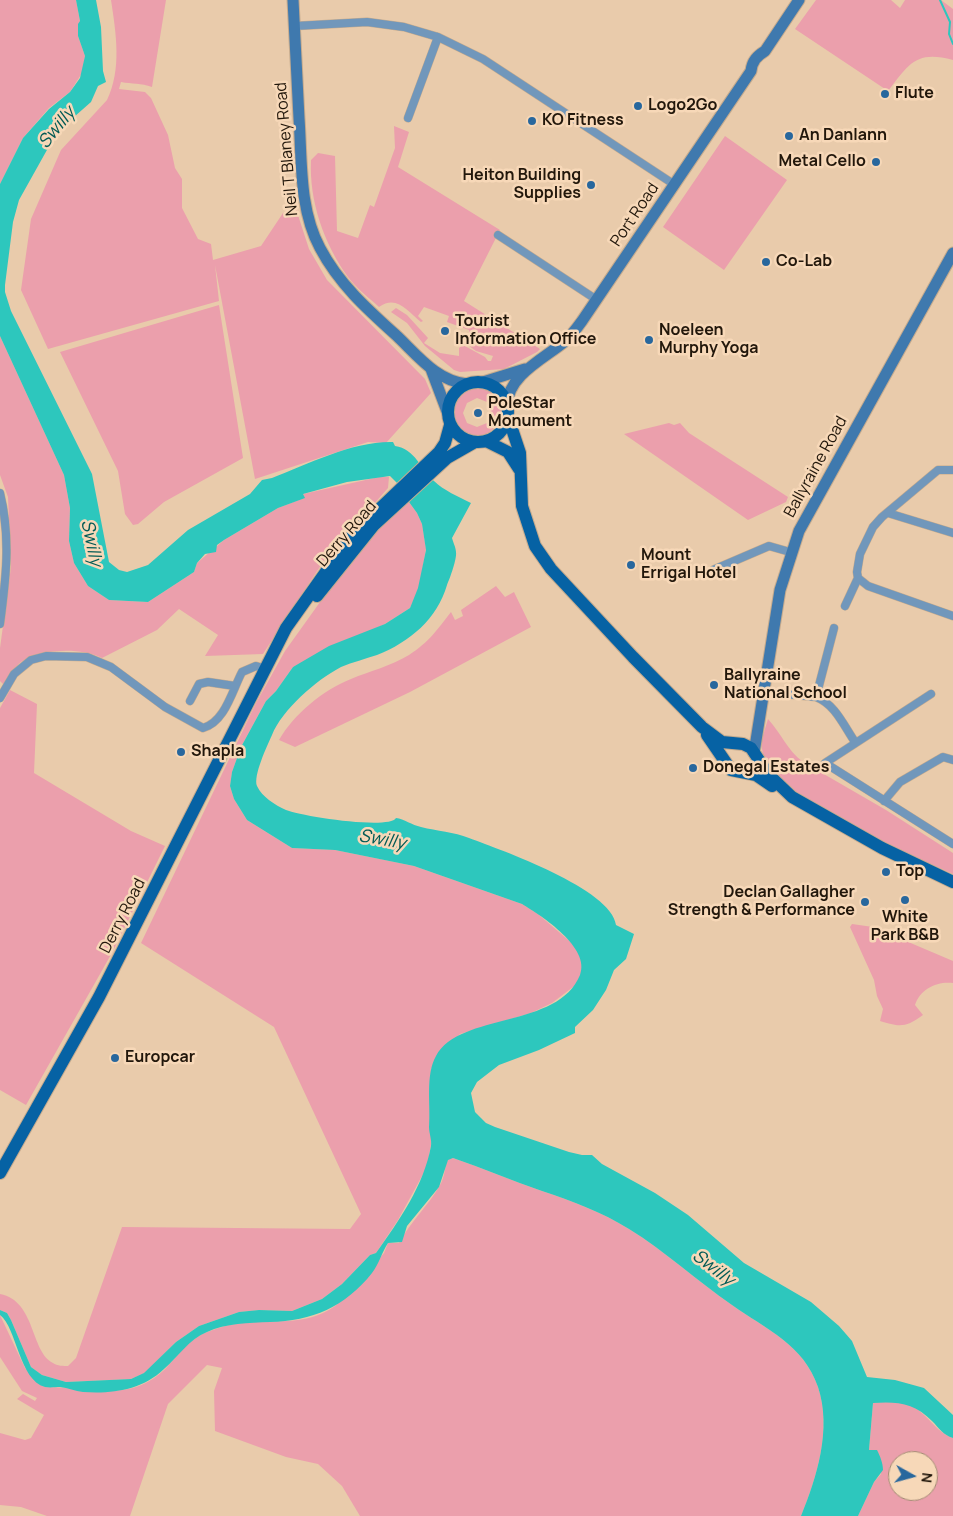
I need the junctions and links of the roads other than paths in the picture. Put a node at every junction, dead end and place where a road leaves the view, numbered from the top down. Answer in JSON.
{"nodes":[{"id":1,"x":293,"y":0,"type":"edge"},
{"id":2,"x":799,"y":0,"type":"edge"},
{"id":3,"x":295,"y":26,"type":"junction"},
{"id":4,"x":438,"y":37,"type":"junction"},
{"id":5,"x":408,"y":118,"type":"dead end"},
{"id":6,"x":675,"y":184,"type":"junction"},
{"id":7,"x":498,"y":235,"type":"dead end"},
{"id":8,"x":953,"y":253,"type":"edge"},
{"id":9,"x":597,"y":300,"type":"junction"},
{"id":10,"x":532,"y":366,"type":"junction"},
{"id":11,"x":430,"y":369,"type":"junction"},
{"id":12,"x":483,"y":382,"type":"junction"},
{"id":13,"x":467,"y":384,"type":"junction"},
{"id":14,"x":507,"y":411,"type":"junction"},
{"id":15,"x":449,"y":419,"type":"junction"},
{"id":16,"x":480,"y":442,"type":"junction"},
{"id":17,"x":430,"y":466,"type":"junction"},
{"id":18,"x":953,"y":470,"type":"edge"},
{"id":19,"x":520,"y":472,"type":"junction"},
{"id":20,"x":0,"y":494,"type":"edge"},
{"id":21,"x":888,"y":512,"type":"junction"},
{"id":22,"x":953,"y":533,"type":"edge"},
{"id":23,"x":790,"y":552,"type":"junction"},
{"id":24,"x":713,"y":570,"type":"dead end"},
{"id":25,"x":858,"y":578,"type":"junction"},
{"id":26,"x":845,"y":606,"type":"dead end"},
{"id":27,"x":953,"y":616,"type":"edge"},
{"id":28,"x":0,"y":624,"type":"edge"},
{"id":29,"x":834,"y":628,"type":"dead end"},
{"id":30,"x":266,"y":669,"type":"junction"},
{"id":31,"x":235,"y":686,"type":"junction"},
{"id":32,"x":1,"y":692,"type":"edge"},
{"id":33,"x":764,"y":692,"type":"junction"},
{"id":34,"x":931,"y":694,"type":"dead end"},
{"id":35,"x":816,"y":697,"type":"junction"},
{"id":36,"x":190,"y":701,"type":"dead end"},
{"id":37,"x":759,"y":716,"type":"junction"},
{"id":38,"x":702,"y":727,"type":"junction"},
{"id":39,"x":855,"y":742,"type":"junction"},
{"id":40,"x":738,"y":744,"type":"junction"},
{"id":41,"x":754,"y":754,"type":"junction"},
{"id":42,"x":953,"y":760,"type":"edge"},
{"id":43,"x":727,"y":764,"type":"junction"},
{"id":44,"x":744,"y":773,"type":"junction"},
{"id":45,"x":792,"y":797,"type":"junction"},
{"id":46,"x":884,"y":801,"type":"junction"},
{"id":47,"x":953,"y":844,"type":"edge"},
{"id":48,"x":953,"y":882,"type":"edge"},
{"id":49,"x":0,"y":1173,"type":"edge"}],
"edges":[{"from":1,"to":3,"type":"main road","name":"Neil T Blaney Road"},
{"from":2,"to":6,"type":"main road","name":"Port Road"},
{"from":3,"to":4,"type":"street"},
{"from":3,"to":11,"type":"main road","name":"Neil T Blaney Road"},
{"from":4,"to":5,"type":"street"},
{"from":4,"to":6,"type":"street"},
{"from":6,"to":9,"type":"main road","name":"Port Road"},
{"from":7,"to":9,"type":"street"},
{"from":8,"to":23,"type":"main road","name":"Ballyraine Road"},
{"from":9,"to":10,"type":"main road","name":"Port Road"},
{"from":10,"to":12,"type":"main road"},
{"from":10,"to":14,"type":"main road"},
{"from":11,"to":13,"type":"main road","name":"Neil T Blaney Road"},
{"from":11,"to":15,"type":"main road","name":"Neil T Blaney Road"},
{"from":12,"to":13,"type":"main road"},
{"from":12,"to":14,"type":"main road"},
{"from":13,"to":15,"type":"main road"},
{"from":14,"to":16,"type":"main road"},
{"from":14,"to":19,"type":"main road"},
{"from":15,"to":16,"type":"main road"},
{"from":15,"to":17,"type":"main road","name":"Derry Road"},
{"from":16,"to":17,"type":"main road","name":"Derry Road"},
{"from":16,"to":19,"type":"main road"},
{"from":17,"to":30,"type":"main road","name":"Derry Road"},
{"from":18,"to":21,"type":"street"},
{"from":19,"to":38,"type":"main road"},
{"from":20,"to":28,"type":"street"},
{"from":21,"to":22,"type":"street"},
{"from":21,"to":25,"type":"street"},
{"from":23,"to":24,"type":"street"},
{"from":23,"to":33,"type":"main road","name":"Ballyraine Road"},
{"from":25,"to":26,"type":"street"},
{"from":25,"to":27,"type":"street"},
{"from":29,"to":35,"type":"street"},
{"from":30,"to":31,"type":"street"},
{"from":30,"to":49,"type":"main road","name":"Derry Road"},
{"from":31,"to":32,"type":"street"},
{"from":31,"to":36,"type":"street"},
{"from":33,"to":35,"type":"street"},
{"from":33,"to":37,"type":"main road","name":"Ballyraine Road"},
{"from":34,"to":39,"type":"street"},
{"from":35,"to":39,"type":"street"},
{"from":37,"to":40,"type":"main road"},
{"from":37,"to":41,"type":"main road","name":"Ballyraine Road"},
{"from":38,"to":40,"type":"main road"},
{"from":38,"to":43,"type":"main road"},
{"from":39,"to":46,"type":"street"},
{"from":40,"to":41,"type":"main road"},
{"from":40,"to":43,"type":"main road"},
{"from":41,"to":44,"type":"main road"},
{"from":41,"to":45,"type":"main road"},
{"from":42,"to":46,"type":"street"},
{"from":43,"to":44,"type":"main road"},
{"from":44,"to":45,"type":"main road"},
{"from":45,"to":48,"type":"main road"},
{"from":46,"to":47,"type":"street"}]}
